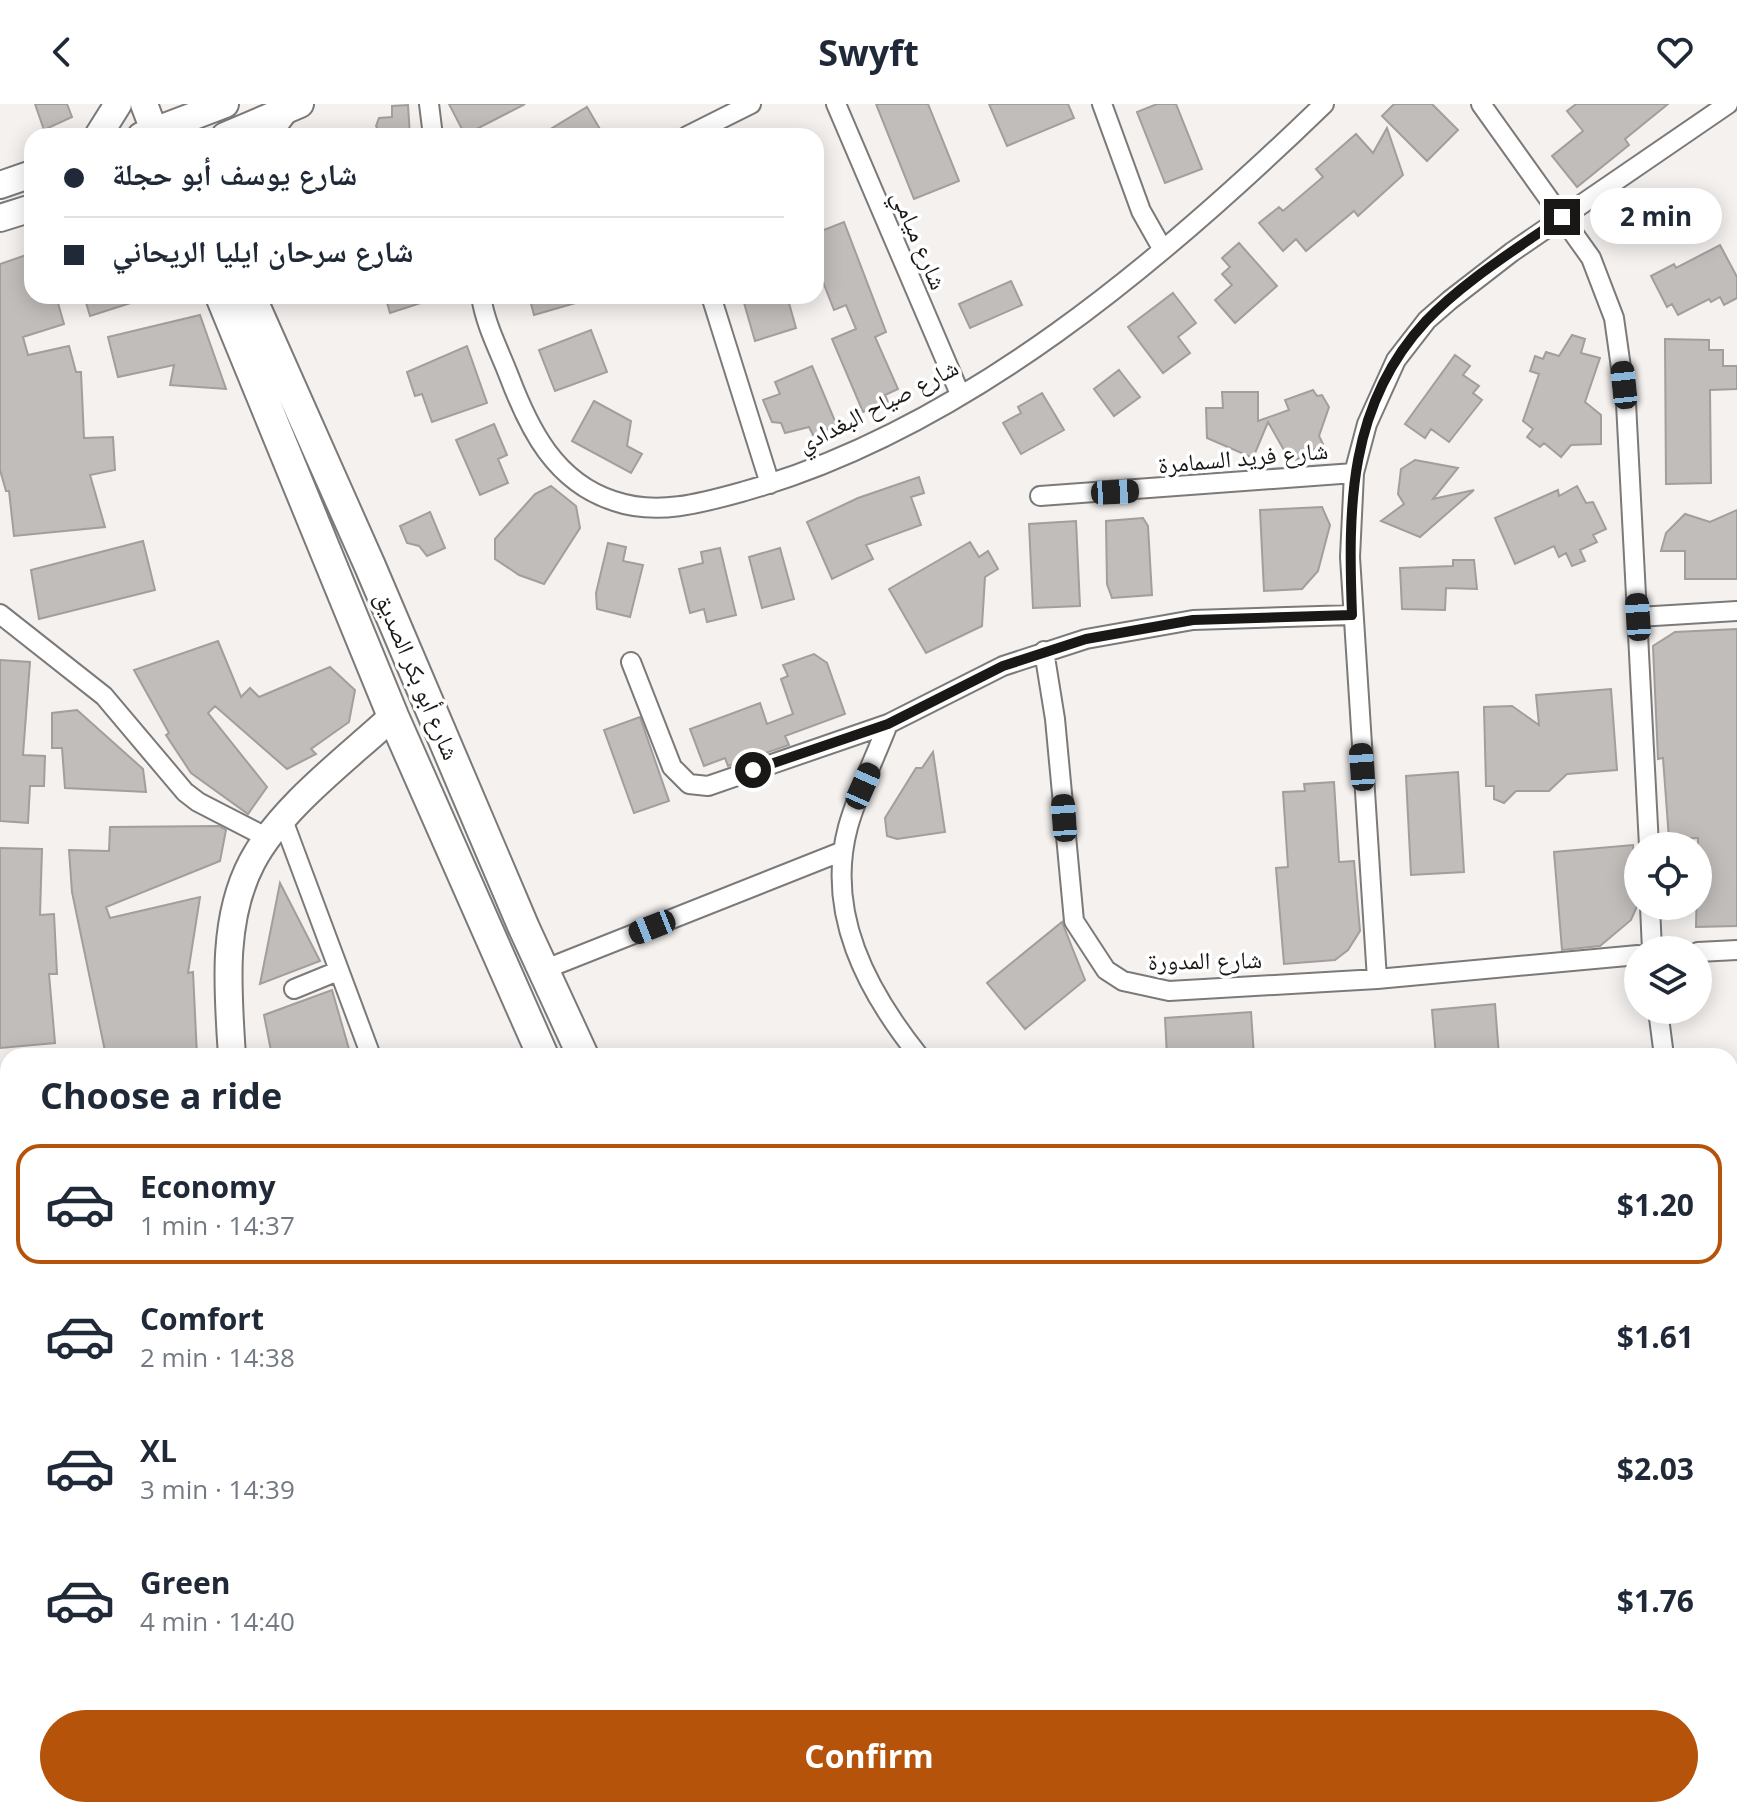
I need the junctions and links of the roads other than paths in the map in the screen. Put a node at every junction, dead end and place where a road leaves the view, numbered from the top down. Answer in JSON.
{"nodes":[{"id":1,"x":118,"y":104,"type":"edge"},
{"id":2,"x":144,"y":104,"type":"edge"},
{"id":3,"x":225,"y":104,"type":"edge"},
{"id":4,"x":429,"y":104,"type":"edge"},
{"id":5,"x":751,"y":104,"type":"edge"},
{"id":6,"x":836,"y":104,"type":"edge"},
{"id":7,"x":1102,"y":104,"type":"edge"},
{"id":8,"x":1324,"y":104,"type":"edge"},
{"id":9,"x":1481,"y":104,"type":"edge"},
{"id":10,"x":1728,"y":104,"type":"edge"},
{"id":11,"x":281,"y":117,"type":"edge"},
{"id":12,"x":185,"y":120,"type":"edge"},
{"id":13,"x":103,"y":128,"type":"edge"},
{"id":14,"x":149,"y":128,"type":"edge"},
{"id":15,"x":165,"y":128,"type":"edge"},
{"id":16,"x":249,"y":128,"type":"edge"},
{"id":17,"x":432,"y":128,"type":"edge"},
{"id":18,"x":703,"y":128,"type":"edge"},
{"id":19,"x":24,"y":177,"type":"edge"},
{"id":20,"x":0,"y":185,"type":"edge"},
{"id":21,"x":24,"y":210,"type":"edge"},
{"id":22,"x":1562,"y":217,"type":"junction"},
{"id":23,"x":0,"y":218,"type":"edge"},
{"id":24,"x":1163,"y":250,"type":"junction"},
{"id":25,"x":224,"y":304,"type":"edge"},
{"id":26,"x":254,"y":304,"type":"edge"},
{"id":27,"x":483,"y":304,"type":"edge"},
{"id":28,"x":714,"y":304,"type":"edge"},
{"id":29,"x":960,"y":394,"type":"junction"},
{"id":30,"x":1354,"y":473,"type":"junction"},
{"id":31,"x":770,"y":484,"type":"junction"},
{"id":32,"x":1040,"y":496,"type":"dead end"},
{"id":33,"x":370,"y":566,"type":"junction"},
{"id":34,"x":338,"y":580,"type":"junction"},
{"id":35,"x":1737,"y":611,"type":"edge"},
{"id":36,"x":0,"y":614,"type":"edge"},
{"id":37,"x":1352,"y":615,"type":"junction"},
{"id":38,"x":1638,"y":617,"type":"junction"},
{"id":39,"x":1044,"y":651,"type":"junction"},
{"id":40,"x":631,"y":662,"type":"dead end"},
{"id":41,"x":393,"y":716,"type":"junction"},
{"id":42,"x":888,"y":724,"type":"junction"},
{"id":43,"x":276,"y":829,"type":"junction"},
{"id":44,"x":1648,"y":832,"type":"edge"},
{"id":45,"x":843,"y":851,"type":"junction"},
{"id":46,"x":1737,"y":950,"type":"edge"},
{"id":47,"x":1712,"y":951,"type":"edge"},
{"id":48,"x":1624,"y":956,"type":"edge"},
{"id":49,"x":543,"y":970,"type":"junction"},
{"id":50,"x":338,"y":971,"type":"junction"},
{"id":51,"x":1377,"y":979,"type":"junction"},
{"id":52,"x":294,"y":989,"type":"dead end"},
{"id":53,"x":1660,"y":1024,"type":"edge"},
{"id":54,"x":232,"y":1048,"type":"edge"},
{"id":55,"x":368,"y":1048,"type":"edge"},
{"id":56,"x":539,"y":1048,"type":"edge"},
{"id":57,"x":579,"y":1048,"type":"edge"},
{"id":58,"x":913,"y":1048,"type":"edge"},
{"id":59,"x":1663,"y":1048,"type":"edge"}],
"edges":[{"from":1,"to":13,"type":"street"},
{"from":2,"to":14,"type":"street"},
{"from":3,"to":12,"type":"street"},
{"from":4,"to":17,"type":"street"},
{"from":5,"to":18,"type":"street"},
{"from":6,"to":29,"type":"street","name":"شارع ميامي"},
{"from":7,"to":24,"type":"street"},
{"from":8,"to":24,"type":"street","name":"شارع صياح البغدادي"},
{"from":9,"to":22,"type":"street"},
{"from":10,"to":22,"type":"street"},
{"from":11,"to":16,"type":"street"},
{"from":12,"to":15,"type":"street"},
{"from":19,"to":20,"type":"street"},
{"from":21,"to":23,"type":"street"},
{"from":22,"to":30,"type":"street"},
{"from":22,"to":38,"type":"street"},
{"from":24,"to":29,"type":"street","name":"شارع صياح البغدادي"},
{"from":25,"to":34,"type":"main road","name":"شارع أبو بكر الصديق"},
{"from":26,"to":33,"type":"main road","name":"شارع أبو بكر الصديق"},
{"from":27,"to":31,"type":"street","name":"شارع صياح البغدادي"},
{"from":28,"to":31,"type":"street"},
{"from":29,"to":31,"type":"street","name":"شارع صياح البغدادي"},
{"from":30,"to":32,"type":"street","name":"شارع فريد السمامرة"},
{"from":30,"to":37,"type":"street"},
{"from":33,"to":34,"type":"main road"},
{"from":33,"to":49,"type":"main road","name":"شارع أبو بكر الصديق"},
{"from":34,"to":41,"type":"main road","name":"شارع أبو بكر الصديق"},
{"from":35,"to":38,"type":"street"},
{"from":36,"to":43,"type":"street"},
{"from":37,"to":39,"type":"street"},
{"from":37,"to":51,"type":"street"},
{"from":38,"to":44,"type":"street"},
{"from":39,"to":42,"type":"street"},
{"from":39,"to":51,"type":"street","name":"شارع المدورة"},
{"from":40,"to":42,"type":"street"},
{"from":41,"to":43,"type":"street"},
{"from":41,"to":56,"type":"main road","name":"شارع أبو بكر الصديق"},
{"from":42,"to":45,"type":"street"},
{"from":43,"to":50,"type":"street"},
{"from":43,"to":54,"type":"street"},
{"from":45,"to":49,"type":"street"},
{"from":45,"to":58,"type":"street"},
{"from":46,"to":47,"type":"street"},
{"from":48,"to":51,"type":"street","name":"شارع المدورة"},
{"from":49,"to":57,"type":"main road","name":"شارع أبو بكر الصديق"},
{"from":50,"to":52,"type":"street"},
{"from":50,"to":55,"type":"street"},
{"from":53,"to":59,"type":"street"}]}
